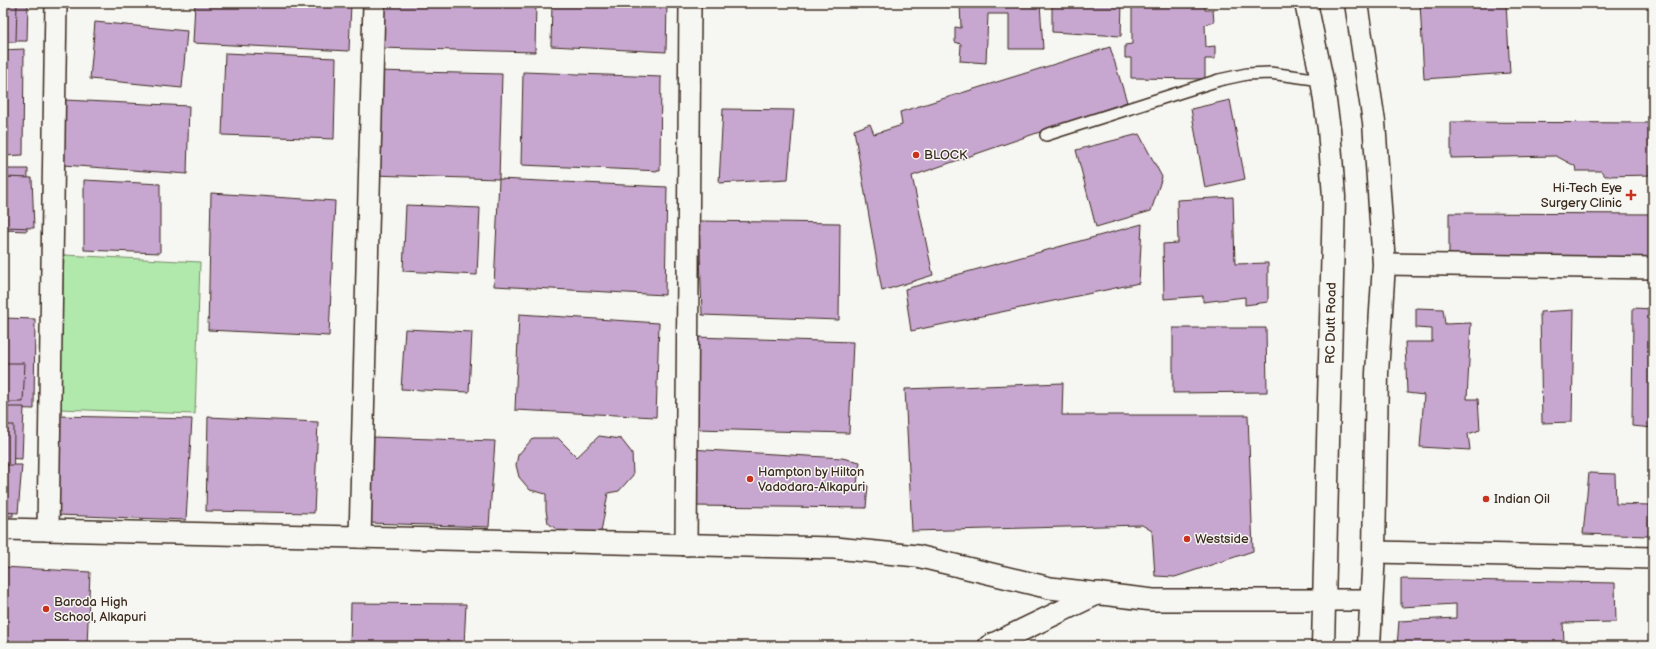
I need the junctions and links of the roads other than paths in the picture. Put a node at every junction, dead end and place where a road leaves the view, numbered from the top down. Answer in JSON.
{"nodes":[{"id":1,"x":56,"y":3,"type":"edge"},
{"id":2,"x":374,"y":3,"type":"edge"},
{"id":3,"x":690,"y":3,"type":"edge"},
{"id":4,"x":1306,"y":3,"type":"edge"},
{"id":5,"x":1356,"y":3,"type":"edge"},
{"id":6,"x":1322,"y":80,"type":"junction"},
{"id":7,"x":1046,"y":135,"type":"dead end"},
{"id":8,"x":1384,"y":264,"type":"junction"},
{"id":9,"x":1653,"y":268,"type":"edge"},
{"id":10,"x":3,"y":529,"type":"edge"},
{"id":11,"x":48,"y":530,"type":"junction"},
{"id":12,"x":360,"y":537,"type":"junction"},
{"id":13,"x":686,"y":545,"type":"junction"},
{"id":14,"x":1374,"y":552,"type":"junction"},
{"id":15,"x":1653,"y":558,"type":"edge"},
{"id":16,"x":1099,"y":593,"type":"junction"},
{"id":17,"x":1324,"y":600,"type":"junction"},
{"id":18,"x":1371,"y":600,"type":"junction"},
{"id":19,"x":989,"y":646,"type":"edge"},
{"id":20,"x":1323,"y":646,"type":"edge"},
{"id":21,"x":1369,"y":646,"type":"edge"}],
"edges":[{"from":1,"to":11,"type":"street"},
{"from":2,"to":12,"type":"street"},
{"from":3,"to":13,"type":"street"},
{"from":4,"to":6,"type":"main road","name":"RC Dutt Road"},
{"from":5,"to":8,"type":"main road"},
{"from":6,"to":7,"type":"lane"},
{"from":6,"to":17,"type":"main road","name":"RC Dutt Road"},
{"from":8,"to":9,"type":"street"},
{"from":8,"to":14,"type":"main road"},
{"from":10,"to":11,"type":"street"},
{"from":11,"to":12,"type":"street"},
{"from":12,"to":13,"type":"street"},
{"from":13,"to":16,"type":"street"},
{"from":14,"to":15,"type":"street"},
{"from":14,"to":18,"type":"main road"},
{"from":16,"to":17,"type":"street"},
{"from":16,"to":19,"type":"street"},
{"from":17,"to":18,"type":"street"},
{"from":17,"to":20,"type":"main road","name":"RC Dutt Road"},
{"from":18,"to":21,"type":"main road"}]}
